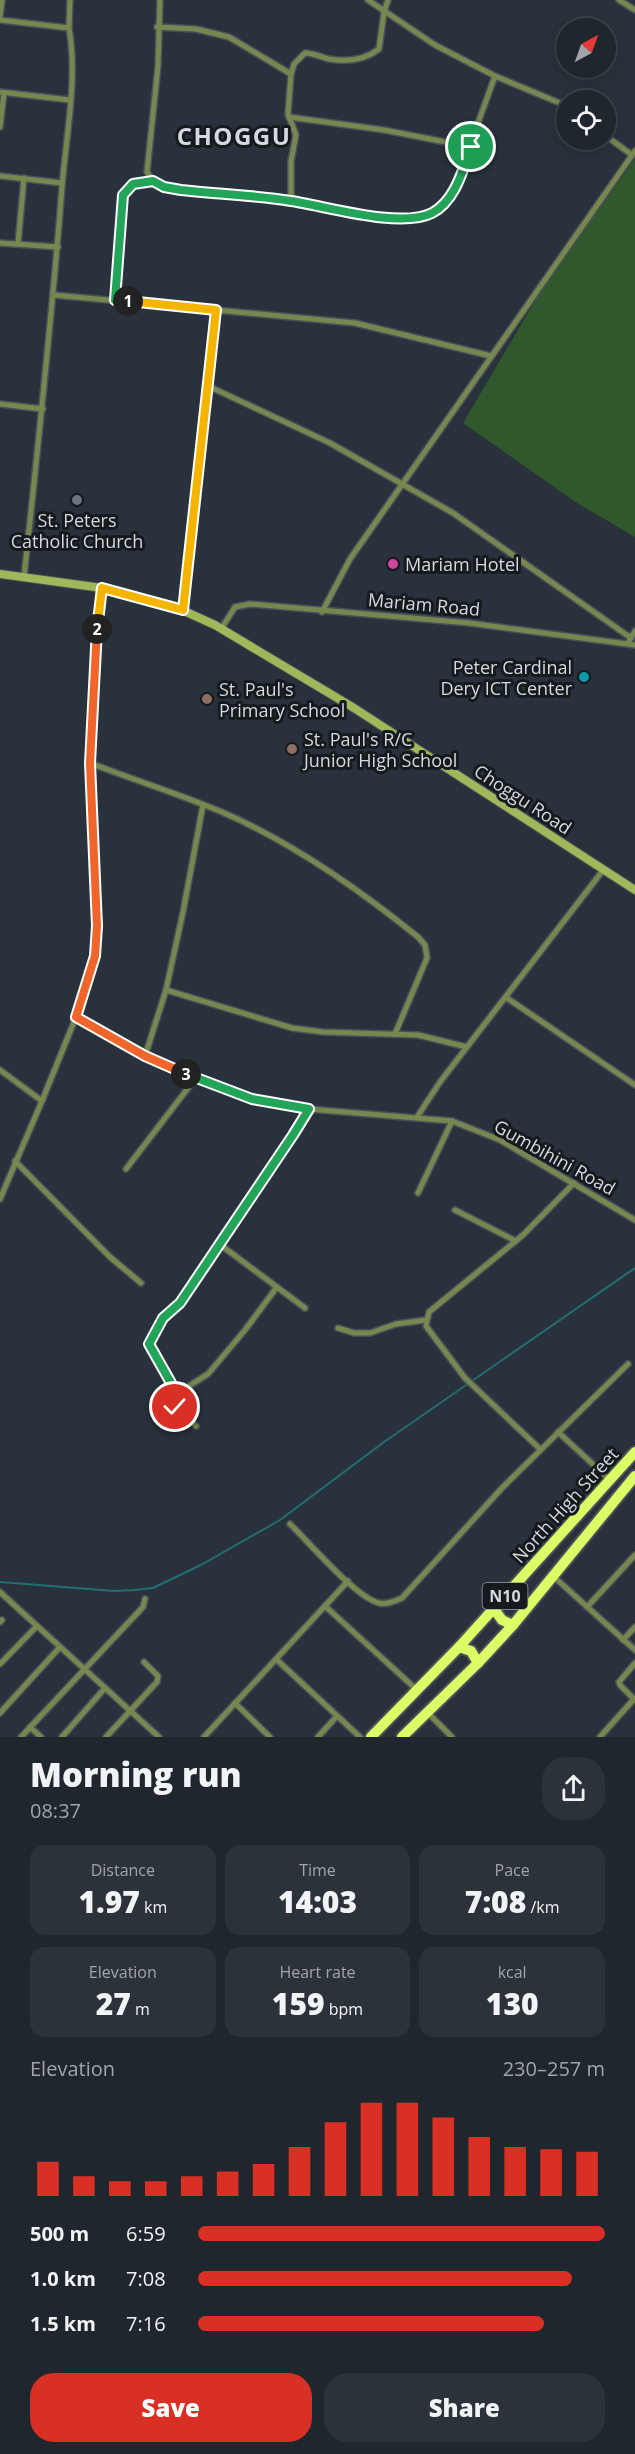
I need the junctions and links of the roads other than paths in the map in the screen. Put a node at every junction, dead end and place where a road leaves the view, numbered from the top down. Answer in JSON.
{"nodes":[{"id":1,"x":2,"y":0,"type":"edge"},
{"id":2,"x":70,"y":0,"type":"edge"},
{"id":3,"x":160,"y":0,"type":"edge"},
{"id":4,"x":368,"y":0,"type":"edge"},
{"id":5,"x":388,"y":0,"type":"edge"},
{"id":6,"x":619,"y":0,"type":"edge"},
{"id":7,"x":635,"y":10,"type":"edge"},
{"id":8,"x":384,"y":12,"type":"junction"},
{"id":9,"x":0,"y":18,"type":"edge"},
{"id":10,"x":158,"y":27,"type":"junction"},
{"id":11,"x":69,"y":28,"type":"junction"},
{"id":12,"x":291,"y":74,"type":"junction"},
{"id":13,"x":495,"y":76,"type":"junction"},
{"id":14,"x":2,"y":92,"type":"edge"},
{"id":15,"x":70,"y":100,"type":"junction"},
{"id":16,"x":556,"y":101,"type":"edge"},
{"id":17,"x":290,"y":117,"type":"junction"},
{"id":18,"x":0,"y":127,"type":"edge"},
{"id":19,"x":616,"y":142,"type":"edge"},
{"id":20,"x":471,"y":147,"type":"junction"},
{"id":21,"x":634,"y":153,"type":"edge"},
{"id":22,"x":0,"y":176,"type":"edge"},
{"id":23,"x":24,"y":178,"type":"junction"},
{"id":24,"x":153,"y":181,"type":"junction"},
{"id":25,"x":62,"y":183,"type":"junction"},
{"id":26,"x":291,"y":201,"type":"junction"},
{"id":27,"x":0,"y":243,"type":"edge"},
{"id":28,"x":18,"y":244,"type":"junction"},
{"id":29,"x":58,"y":247,"type":"junction"},
{"id":30,"x":54,"y":295,"type":"junction"},
{"id":31,"x":115,"y":300,"type":"junction"},
{"id":32,"x":216,"y":310,"type":"junction"},
{"id":33,"x":491,"y":356,"type":"junction"},
{"id":34,"x":207,"y":385,"type":"junction"},
{"id":35,"x":1,"y":404,"type":"edge"},
{"id":36,"x":43,"y":409,"type":"junction"},
{"id":37,"x":0,"y":413,"type":"edge"},
{"id":38,"x":402,"y":485,"type":"junction"},
{"id":39,"x":0,"y":574,"type":"edge"},
{"id":40,"x":24,"y":577,"type":"junction"},
{"id":41,"x":102,"y":588,"type":"junction"},
{"id":42,"x":183,"y":610,"type":"junction"},
{"id":43,"x":322,"y":612,"type":"junction"},
{"id":44,"x":221,"y":629,"type":"junction"},
{"id":45,"x":635,"y":631,"type":"edge"},
{"id":46,"x":631,"y":642,"type":"edge"},
{"id":47,"x":90,"y":763,"type":"junction"},
{"id":48,"x":202,"y":805,"type":"junction"},
{"id":49,"x":604,"y":869,"type":"junction"},
{"id":50,"x":635,"y":890,"type":"edge"},
{"id":51,"x":166,"y":990,"type":"junction"},
{"id":52,"x":507,"y":998,"type":"junction"},
{"id":53,"x":76,"y":1017,"type":"junction"},
{"id":54,"x":395,"y":1034,"type":"junction"},
{"id":55,"x":467,"y":1047,"type":"junction"},
{"id":56,"x":145,"y":1056,"type":"junction"},
{"id":57,"x":0,"y":1070,"type":"edge"},
{"id":58,"x":195,"y":1079,"type":"junction"},
{"id":59,"x":635,"y":1085,"type":"edge"},
{"id":60,"x":42,"y":1101,"type":"junction"},
{"id":61,"x":309,"y":1109,"type":"junction"},
{"id":62,"x":417,"y":1117,"type":"junction"},
{"id":63,"x":452,"y":1121,"type":"junction"},
{"id":64,"x":15,"y":1161,"type":"junction"},
{"id":65,"x":126,"y":1169,"type":"dead end"},
{"id":66,"x":574,"y":1183,"type":"junction"},
{"id":67,"x":418,"y":1193,"type":"dead end"},
{"id":68,"x":0,"y":1199,"type":"edge"},
{"id":69,"x":455,"y":1210,"type":"dead end"},
{"id":70,"x":635,"y":1220,"type":"edge"},
{"id":71,"x":516,"y":1241,"type":"junction"},
{"id":72,"x":218,"y":1243,"type":"junction"},
{"id":73,"x":141,"y":1283,"type":"dead end"},
{"id":74,"x":277,"y":1287,"type":"junction"},
{"id":75,"x":306,"y":1308,"type":"dead end"},
{"id":76,"x":426,"y":1320,"type":"junction"},
{"id":77,"x":338,"y":1328,"type":"dead end"},
{"id":78,"x":628,"y":1364,"type":"dead end"},
{"id":79,"x":173,"y":1396,"type":"junction"},
{"id":80,"x":196,"y":1426,"type":"dead end"},
{"id":81,"x":558,"y":1431,"type":"junction"},
{"id":82,"x":540,"y":1449,"type":"junction"},
{"id":83,"x":635,"y":1452,"type":"edge"},
{"id":84,"x":609,"y":1479,"type":"junction"},
{"id":85,"x":633,"y":1483,"type":"edge"},
{"id":86,"x":290,"y":1524,"type":"dead end"},
{"id":87,"x":635,"y":1555,"type":"edge"},
{"id":88,"x":554,"y":1576,"type":"junction"},
{"id":89,"x":348,"y":1581,"type":"junction"},
{"id":90,"x":0,"y":1592,"type":"edge"},
{"id":91,"x":146,"y":1599,"type":"dead end"},
{"id":92,"x":325,"y":1606,"type":"junction"},
{"id":93,"x":587,"y":1607,"type":"junction"},
{"id":94,"x":494,"y":1609,"type":"junction"},
{"id":95,"x":513,"y":1625,"type":"junction"},
{"id":96,"x":37,"y":1626,"type":"junction"},
{"id":97,"x":635,"y":1627,"type":"edge"},
{"id":98,"x":623,"y":1640,"type":"junction"},
{"id":99,"x":60,"y":1647,"type":"junction"},
{"id":100,"x":459,"y":1647,"type":"junction"},
{"id":101,"x":635,"y":1650,"type":"edge"},
{"id":102,"x":276,"y":1659,"type":"junction"},
{"id":103,"x":144,"y":1662,"type":"dead end"},
{"id":104,"x":478,"y":1663,"type":"junction"},
{"id":105,"x":0,"y":1664,"type":"edge"},
{"id":106,"x":635,"y":1664,"type":"edge"},
{"id":107,"x":84,"y":1669,"type":"junction"},
{"id":108,"x":105,"y":1688,"type":"junction"},
{"id":109,"x":417,"y":1690,"type":"junction"},
{"id":110,"x":634,"y":1700,"type":"edge"},
{"id":111,"x":235,"y":1703,"type":"junction"},
{"id":112,"x":130,"y":1710,"type":"junction"},
{"id":113,"x":0,"y":1713,"type":"edge"},
{"id":114,"x":428,"y":1713,"type":"junction"},
{"id":115,"x":337,"y":1716,"type":"junction"},
{"id":116,"x":30,"y":1727,"type":"junction"},
{"id":117,"x":209,"y":1731,"type":"junction"},
{"id":118,"x":21,"y":1737,"type":"edge"},
{"id":119,"x":40,"y":1737,"type":"edge"},
{"id":120,"x":62,"y":1737,"type":"edge"},
{"id":121,"x":106,"y":1737,"type":"edge"},
{"id":122,"x":159,"y":1737,"type":"edge"},
{"id":123,"x":204,"y":1737,"type":"edge"},
{"id":124,"x":215,"y":1737,"type":"edge"},
{"id":125,"x":270,"y":1737,"type":"edge"},
{"id":126,"x":318,"y":1737,"type":"edge"},
{"id":127,"x":360,"y":1737,"type":"edge"},
{"id":128,"x":371,"y":1737,"type":"edge"},
{"id":129,"x":402,"y":1737,"type":"edge"},
{"id":130,"x":452,"y":1737,"type":"edge"},
{"id":131,"x":600,"y":1737,"type":"edge"}],
"edges":[{"from":1,"to":9,"type":"street"},
{"from":2,"to":11,"type":"street"},
{"from":3,"to":10,"type":"street"},
{"from":4,"to":8,"type":"street"},
{"from":5,"to":8,"type":"street"},
{"from":6,"to":7,"type":"street"},
{"from":8,"to":12,"type":"street"},
{"from":8,"to":13,"type":"street"},
{"from":9,"to":11,"type":"street"},
{"from":10,"to":12,"type":"street"},
{"from":10,"to":24,"type":"street"},
{"from":11,"to":15,"type":"street"},
{"from":12,"to":17,"type":"street"},
{"from":13,"to":16,"type":"street"},
{"from":13,"to":20,"type":"street"},
{"from":14,"to":15,"type":"street"},
{"from":14,"to":18,"type":"street"},
{"from":15,"to":25,"type":"street"},
{"from":17,"to":20,"type":"street"},
{"from":17,"to":26,"type":"street"},
{"from":19,"to":21,"type":"street"},
{"from":20,"to":26,"type":"street"},
{"from":21,"to":33,"type":"street"},
{"from":22,"to":23,"type":"street"},
{"from":23,"to":25,"type":"street"},
{"from":23,"to":28,"type":"street"},
{"from":24,"to":26,"type":"street"},
{"from":24,"to":31,"type":"street"},
{"from":25,"to":29,"type":"street"},
{"from":27,"to":28,"type":"street"},
{"from":28,"to":29,"type":"street"},
{"from":29,"to":30,"type":"street"},
{"from":30,"to":31,"type":"street"},
{"from":30,"to":36,"type":"street"},
{"from":31,"to":32,"type":"street"},
{"from":32,"to":33,"type":"street"},
{"from":32,"to":34,"type":"street"},
{"from":33,"to":38,"type":"street"},
{"from":34,"to":38,"type":"street"},
{"from":34,"to":42,"type":"street"},
{"from":35,"to":36,"type":"street"},
{"from":35,"to":37,"type":"street"},
{"from":36,"to":40,"type":"street"},
{"from":38,"to":43,"type":"street"},
{"from":38,"to":46,"type":"street"},
{"from":39,"to":40,"type":"main road","name":"Choggu Road"},
{"from":40,"to":41,"type":"main road","name":"Choggu Road"},
{"from":41,"to":42,"type":"main road","name":"Choggu Road"},
{"from":41,"to":47,"type":"street"},
{"from":42,"to":44,"type":"main road","name":"Choggu Road"},
{"from":43,"to":44,"type":"street","name":"Mariam Road"},
{"from":43,"to":46,"type":"street","name":"Mariam Road"},
{"from":44,"to":49,"type":"main road","name":"Choggu Road"},
{"from":45,"to":46,"type":"street"},
{"from":47,"to":48,"type":"street"},
{"from":47,"to":53,"type":"street"},
{"from":48,"to":51,"type":"street"},
{"from":48,"to":54,"type":"street"},
{"from":49,"to":50,"type":"main road","name":"Choggu Road"},
{"from":49,"to":52,"type":"street"},
{"from":51,"to":54,"type":"street"},
{"from":51,"to":56,"type":"street"},
{"from":52,"to":55,"type":"street"},
{"from":52,"to":59,"type":"street"},
{"from":53,"to":56,"type":"street","name":"Gumbihini Road"},
{"from":53,"to":60,"type":"street"},
{"from":54,"to":55,"type":"street"},
{"from":55,"to":62,"type":"street"},
{"from":56,"to":58,"type":"street","name":"Gumbihini Road"},
{"from":57,"to":60,"type":"street"},
{"from":58,"to":61,"type":"street","name":"Gumbihini Road"},
{"from":58,"to":65,"type":"street"},
{"from":60,"to":64,"type":"street"},
{"from":61,"to":62,"type":"street","name":"Gumbihini Road"},
{"from":61,"to":72,"type":"street"},
{"from":62,"to":63,"type":"street","name":"Gumbihini Road"},
{"from":63,"to":66,"type":"street","name":"Gumbihini Road"},
{"from":63,"to":67,"type":"street"},
{"from":64,"to":68,"type":"street"},
{"from":64,"to":73,"type":"street"},
{"from":66,"to":70,"type":"street","name":"Gumbihini Road"},
{"from":66,"to":71,"type":"street"},
{"from":69,"to":71,"type":"street"},
{"from":71,"to":76,"type":"street"},
{"from":72,"to":74,"type":"street"},
{"from":72,"to":79,"type":"street"},
{"from":74,"to":75,"type":"street"},
{"from":74,"to":79,"type":"street"},
{"from":76,"to":77,"type":"street"},
{"from":76,"to":82,"type":"street"},
{"from":78,"to":81,"type":"street"},
{"from":79,"to":80,"type":"street"},
{"from":81,"to":82,"type":"street"},
{"from":81,"to":84,"type":"street"},
{"from":82,"to":89,"type":"street"},
{"from":83,"to":84,"type":"highway","name":"North High Street","number":"N10"},
{"from":84,"to":94,"type":"highway","name":"North High Street","number":"N10"},
{"from":85,"to":88,"type":"highway","name":"North High Street","number":"N10"},
{"from":86,"to":89,"type":"street"},
{"from":87,"to":93,"type":"street"},
{"from":88,"to":93,"type":"street"},
{"from":88,"to":95,"type":"highway","name":"North High Street","number":"N10"},
{"from":89,"to":92,"type":"street"},
{"from":90,"to":96,"type":"street"},
{"from":91,"to":107,"type":"street"},
{"from":92,"to":102,"type":"street"},
{"from":92,"to":109,"type":"street"},
{"from":93,"to":98,"type":"street"},
{"from":94,"to":95,"type":"highway"},
{"from":94,"to":100,"type":"highway","name":"North High Street","number":"N10"},
{"from":95,"to":104,"type":"highway","name":"North High Street","number":"N10"},
{"from":96,"to":99,"type":"street"},
{"from":96,"to":105,"type":"street"},
{"from":97,"to":98,"type":"street"},
{"from":98,"to":101,"type":"street"},
{"from":99,"to":107,"type":"street"},
{"from":99,"to":113,"type":"street"},
{"from":100,"to":104,"type":"highway"},
{"from":100,"to":109,"type":"highway","name":"North High Street","number":"N10"},
{"from":102,"to":111,"type":"street"},
{"from":102,"to":115,"type":"street"},
{"from":103,"to":112,"type":"street"},
{"from":104,"to":114,"type":"highway","name":"North High Street","number":"N10"},
{"from":106,"to":110,"type":"street"},
{"from":107,"to":108,"type":"street"},
{"from":107,"to":116,"type":"street"},
{"from":108,"to":112,"type":"street"},
{"from":108,"to":120,"type":"street"},
{"from":109,"to":128,"type":"highway","name":"North High Street","number":"N10"},
{"from":110,"to":131,"type":"street"},
{"from":111,"to":117,"type":"street"},
{"from":111,"to":125,"type":"street"},
{"from":112,"to":121,"type":"street"},
{"from":112,"to":122,"type":"street"},
{"from":114,"to":129,"type":"highway","name":"North High Street","number":"N10"},
{"from":114,"to":130,"type":"street"},
{"from":115,"to":126,"type":"street"},
{"from":115,"to":127,"type":"street"},
{"from":116,"to":118,"type":"street"},
{"from":116,"to":119,"type":"street"},
{"from":117,"to":123,"type":"street"},
{"from":117,"to":124,"type":"street"}]}
